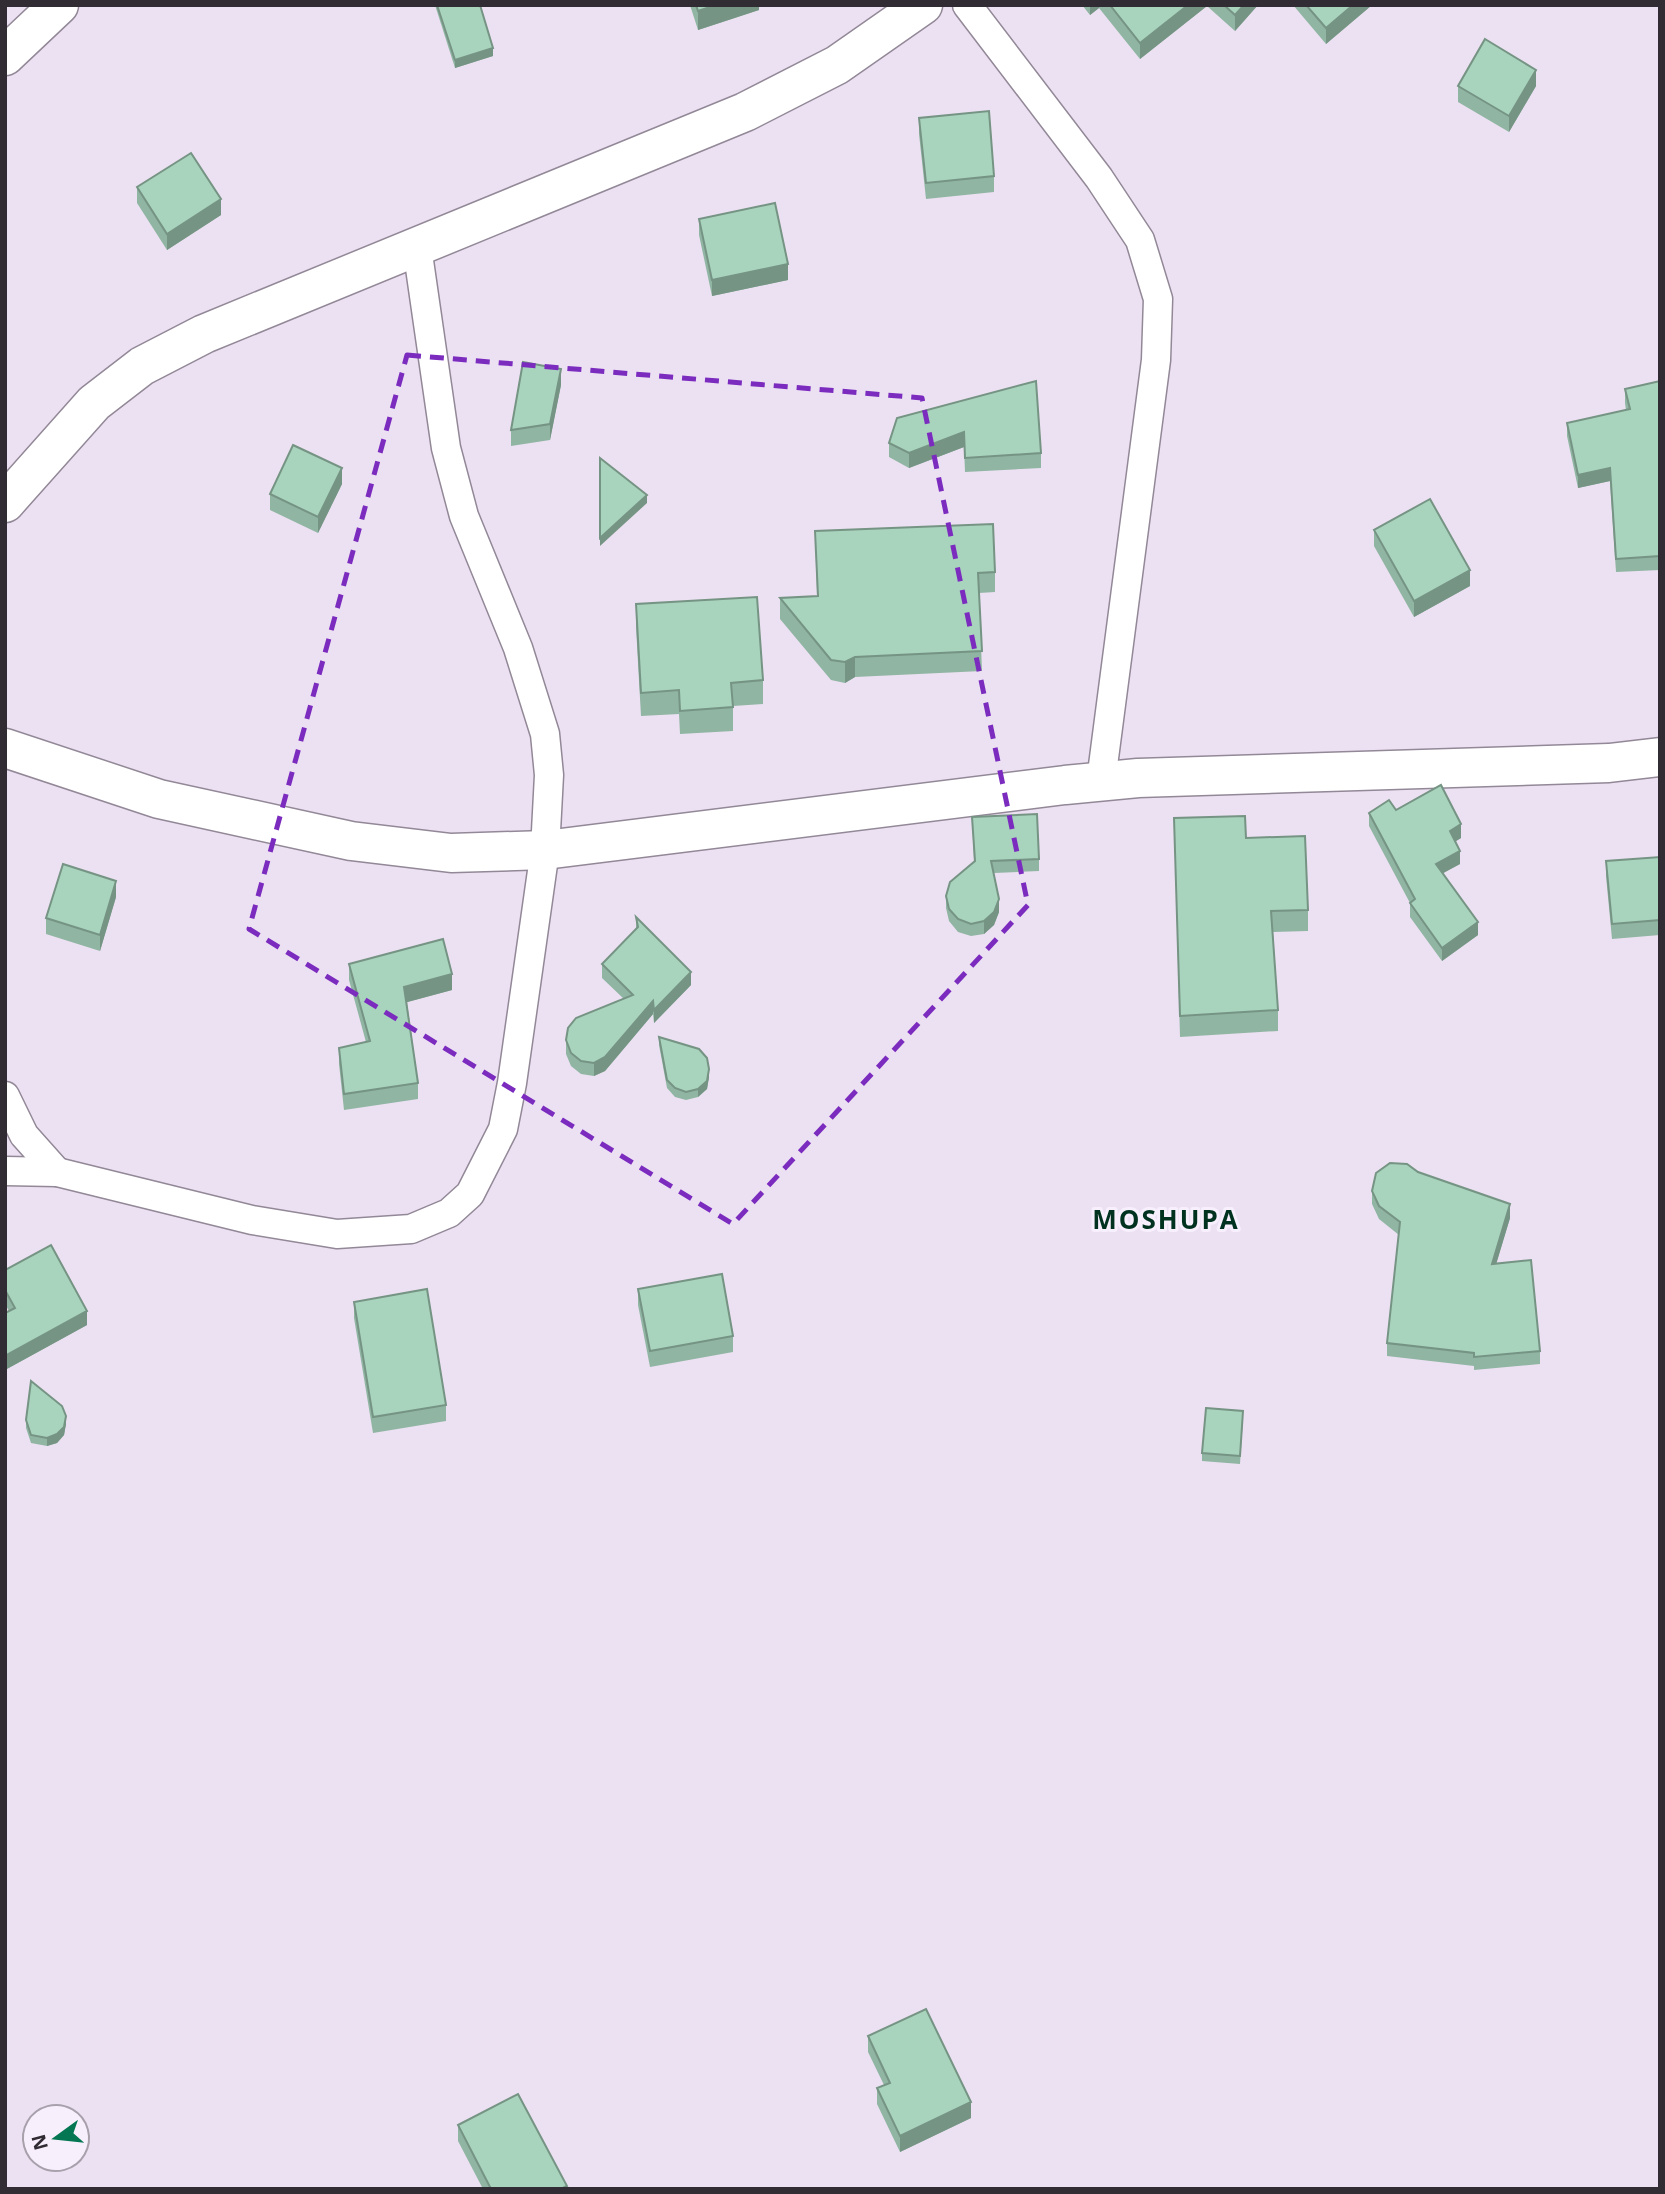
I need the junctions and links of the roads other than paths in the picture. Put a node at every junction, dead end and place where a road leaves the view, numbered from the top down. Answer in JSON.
{"nodes":[{"id":1,"x":59,"y":5,"type":"edge"},
{"id":2,"x":923,"y":5,"type":"edge"},
{"id":3,"x":967,"y":5,"type":"edge"},
{"id":4,"x":10,"y":41,"type":"edge"},
{"id":5,"x":417,"y":247,"type":"junction"},
{"id":6,"x":5,"y":503,"type":"edge"},
{"id":7,"x":5,"y":748,"type":"edge"},
{"id":8,"x":1660,"y":757,"type":"edge"},
{"id":9,"x":1101,"y":781,"type":"junction"},
{"id":10,"x":545,"y":850,"type":"junction"},
{"id":11,"x":5,"y":1096,"type":"edge"},
{"id":12,"x":5,"y":1171,"type":"edge"},
{"id":13,"x":57,"y":1172,"type":"junction"}],
"edges":[{"from":1,"to":4,"type":"street"},
{"from":2,"to":5,"type":"street"},
{"from":3,"to":9,"type":"lane"},
{"from":5,"to":6,"type":"street"},
{"from":5,"to":10,"type":"lane"},
{"from":7,"to":10,"type":"street"},
{"from":8,"to":9,"type":"street"},
{"from":9,"to":10,"type":"street"},
{"from":10,"to":13,"type":"lane"},
{"from":11,"to":13,"type":"lane"},
{"from":12,"to":13,"type":"lane"}]}
